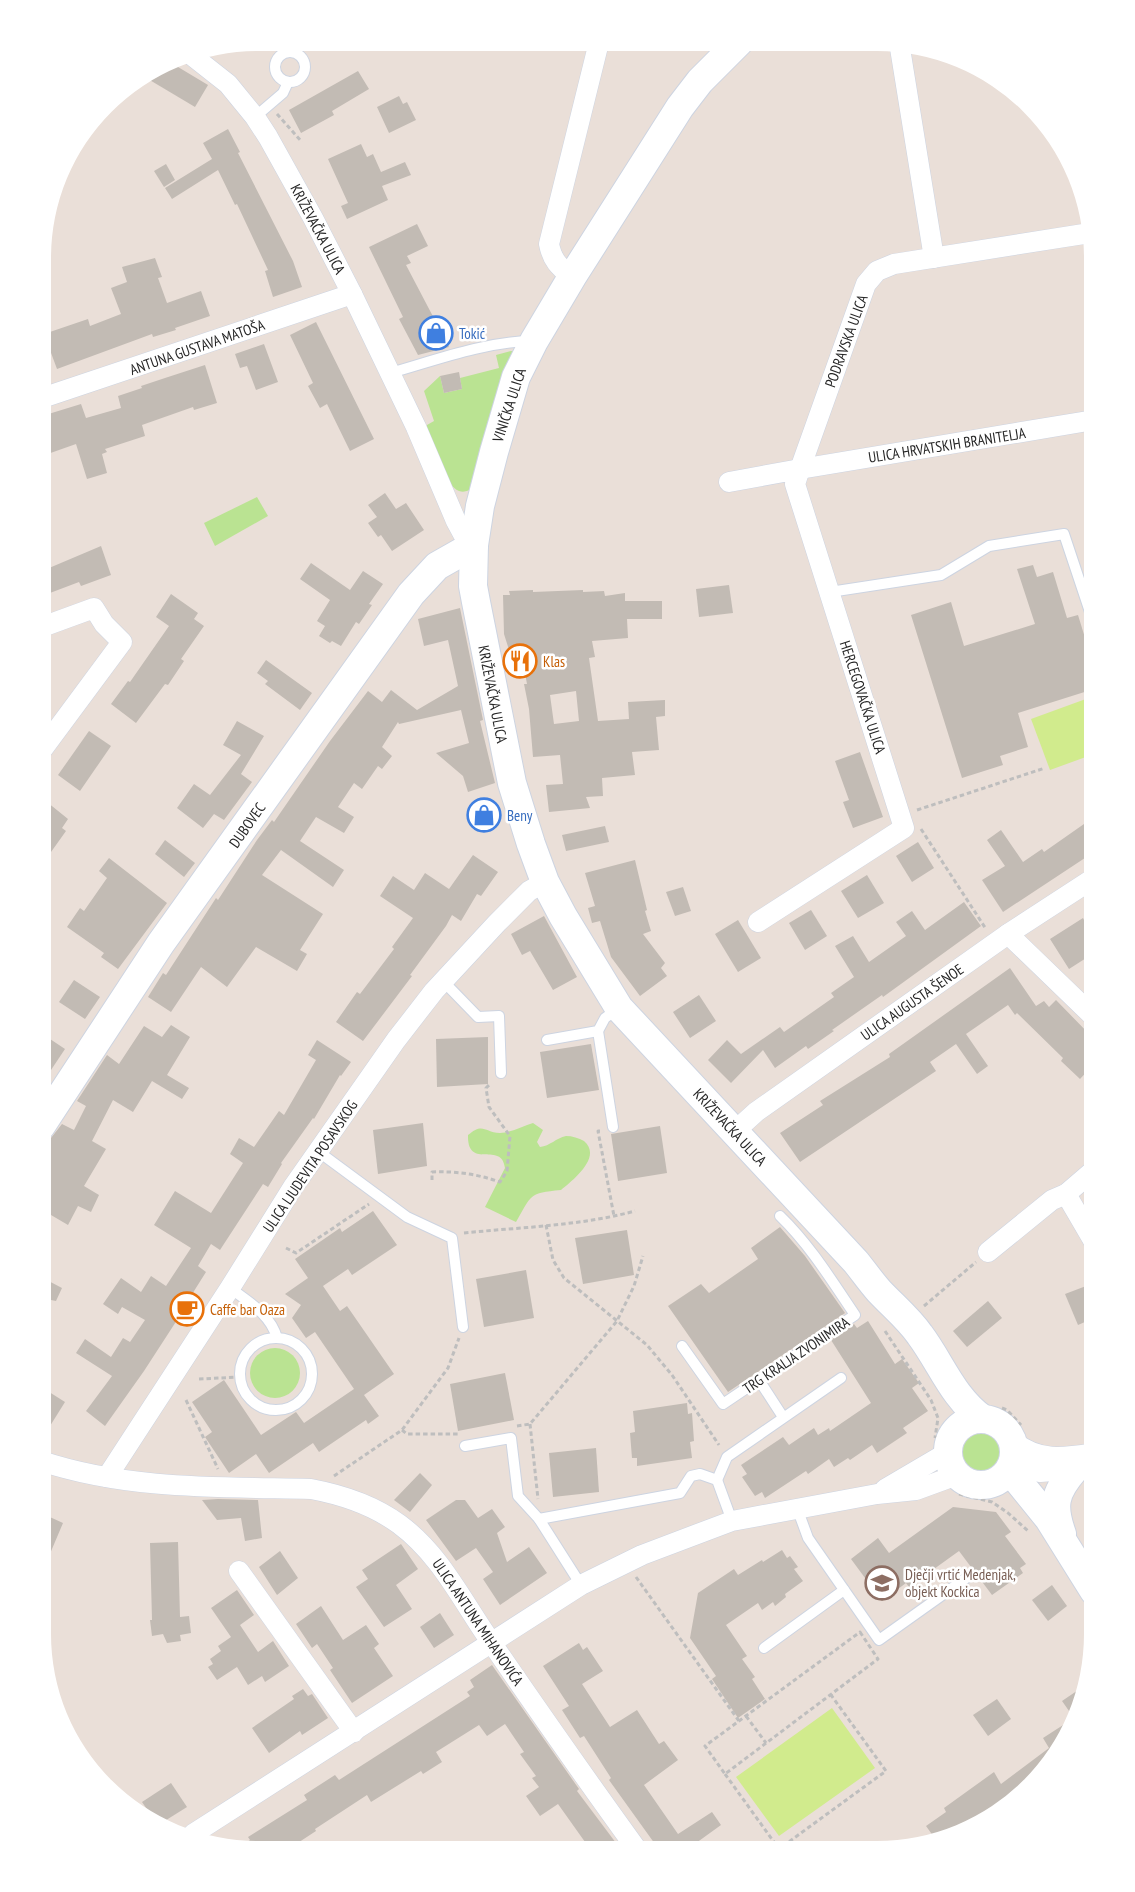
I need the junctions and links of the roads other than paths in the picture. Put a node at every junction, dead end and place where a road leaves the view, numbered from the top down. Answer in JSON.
{"nodes":[{"id":1,"x":597,"y":51,"type":"edge"},
{"id":2,"x":728,"y":51,"type":"edge"},
{"id":3,"x":901,"y":53,"type":"edge"},
{"id":4,"x":199,"y":60,"type":"edge"},
{"id":5,"x":288,"y":82,"type":"dead end"},
{"id":6,"x":262,"y":111,"type":"junction"},
{"id":7,"x":1083,"y":234,"type":"edge"},
{"id":8,"x":934,"y":258,"type":"junction"},
{"id":9,"x":572,"y":277,"type":"junction"},
{"id":10,"x":352,"y":294,"type":"junction"},
{"id":11,"x":534,"y":340,"type":"junction"},
{"id":12,"x":390,"y":373,"type":"junction"},
{"id":13,"x":51,"y":395,"type":"edge"},
{"id":14,"x":1084,"y":422,"type":"edge"},
{"id":15,"x":800,"y":469,"type":"junction"},
{"id":16,"x":729,"y":482,"type":"dead end"},
{"id":17,"x":474,"y":545,"type":"junction"},
{"id":18,"x":830,"y":592,"type":"junction"},
{"id":19,"x":1084,"y":594,"type":"edge"},
{"id":20,"x":51,"y":624,"type":"edge"},
{"id":21,"x":51,"y":738,"type":"edge"},
{"id":22,"x":545,"y":882,"type":"junction"},
{"id":23,"x":1084,"y":885,"type":"edge"},
{"id":24,"x":758,"y":922,"type":"dead end"},
{"id":25,"x":1001,"y":939,"type":"junction"},
{"id":26,"x":443,"y":981,"type":"junction"},
{"id":27,"x":619,"y":1008,"type":"junction"},
{"id":28,"x":1084,"y":1009,"type":"edge"},
{"id":29,"x":598,"y":1031,"type":"junction"},
{"id":30,"x":547,"y":1040,"type":"dead end"},
{"id":31,"x":501,"y":1073,"type":"road end"},
{"id":32,"x":51,"y":1110,"type":"edge"},
{"id":33,"x":613,"y":1127,"type":"road end"},
{"id":34,"x":734,"y":1132,"type":"junction"},
{"id":35,"x":319,"y":1152,"type":"junction"},
{"id":36,"x":1084,"y":1179,"type":"edge"},
{"id":37,"x":1066,"y":1194,"type":"junction"},
{"id":38,"x":780,"y":1216,"type":"dead end"},
{"id":39,"x":1084,"y":1225,"type":"edge"},
{"id":40,"x":988,"y":1252,"type":"road end"},
{"id":41,"x":230,"y":1288,"type":"junction"},
{"id":42,"x":878,"y":1290,"type":"junction"},
{"id":43,"x":463,"y":1327,"type":"road end"},
{"id":44,"x":277,"y":1338,"type":"junction"},
{"id":45,"x":682,"y":1346,"type":"dead end"},
{"id":46,"x":841,"y":1378,"type":"dead end"},
{"id":47,"x":759,"y":1380,"type":"junction"},
{"id":48,"x":991,"y":1413,"type":"junction"},
{"id":49,"x":783,"y":1417,"type":"junction"},
{"id":50,"x":465,"y":1441,"type":"road end"},
{"id":51,"x":953,"y":1453,"type":"junction"},
{"id":52,"x":1010,"y":1455,"type":"junction"},
{"id":53,"x":51,"y":1464,"type":"edge"},
{"id":54,"x":1084,"y":1464,"type":"edge"},
{"id":55,"x":1084,"y":1465,"type":"edge"},
{"id":56,"x":107,"y":1477,"type":"junction"},
{"id":57,"x":717,"y":1480,"type":"junction"},
{"id":58,"x":796,"y":1508,"type":"junction"},
{"id":59,"x":539,"y":1519,"type":"junction"},
{"id":60,"x":732,"y":1521,"type":"junction"},
{"id":61,"x":1064,"y":1542,"type":"junction"},
{"id":62,"x":239,"y":1571,"type":"dead end"},
{"id":63,"x":969,"y":1575,"type":"dead end"},
{"id":64,"x":1084,"y":1577,"type":"edge"},
{"id":65,"x":1084,"y":1578,"type":"edge"},
{"id":66,"x":581,"y":1585,"type":"junction"},
{"id":67,"x":844,"y":1590,"type":"junction"},
{"id":68,"x":491,"y":1642,"type":"junction"},
{"id":69,"x":764,"y":1648,"type":"dead end"},
{"id":70,"x":354,"y":1732,"type":"junction"},
{"id":71,"x":197,"y":1831,"type":"edge"},
{"id":72,"x":631,"y":1841,"type":"edge"}],
"edges":[{"from":1,"to":9,"type":"street"},
{"from":2,"to":9,"type":"main road","name":"VINIČKA ULICA"},
{"from":3,"to":8,"type":"street"},
{"from":4,"to":6,"type":"street","name":"KRIŽEVAČKA ULICA"},
{"from":5,"to":6,"type":"lane"},
{"from":6,"to":10,"type":"street","name":"KRIŽEVAČKA ULICA"},
{"from":7,"to":8,"type":"street","name":"PODRAVSKA ULICA"},
{"from":8,"to":15,"type":"street","name":"PODRAVSKA ULICA"},
{"from":9,"to":11,"type":"main road","name":"VINIČKA ULICA"},
{"from":10,"to":12,"type":"street","name":"KRIŽEVAČKA ULICA"},
{"from":10,"to":13,"type":"street","name":"ANTUNA GUSTAVA MATOŠA"},
{"from":11,"to":12,"type":"lane"},
{"from":11,"to":17,"type":"main road","name":"VINIČKA ULICA"},
{"from":12,"to":17,"type":"street","name":"KRIŽEVAČKA ULICA"},
{"from":14,"to":15,"type":"street","name":"ULICA HRVATSKIH BRANITELJA"},
{"from":15,"to":16,"type":"street"},
{"from":15,"to":18,"type":"street","name":"HERCEGOVAČKA ULICA"},
{"from":17,"to":22,"type":"main road","name":"KRIŽEVAČKA ULICA"},
{"from":17,"to":32,"type":"main road","name":"DUBOVEC"},
{"from":18,"to":19,"type":"lane"},
{"from":18,"to":24,"type":"street","name":"HERCEGOVAČKA ULICA"},
{"from":20,"to":21,"type":"street"},
{"from":22,"to":26,"type":"street","name":"ULICA LJUDEVITA POSAVSKOG"},
{"from":22,"to":27,"type":"main road","name":"KRIŽEVAČKA ULICA"},
{"from":23,"to":25,"type":"street","name":"ULICA AUGUSTA ŠENOE"},
{"from":25,"to":28,"type":"street"},
{"from":25,"to":34,"type":"street","name":"ULICA AUGUSTA ŠENOE"},
{"from":26,"to":31,"type":"lane"},
{"from":26,"to":35,"type":"street","name":"ULICA LJUDEVITA POSAVSKOG"},
{"from":27,"to":29,"type":"lane"},
{"from":27,"to":34,"type":"main road","name":"KRIŽEVAČKA ULICA"},
{"from":29,"to":30,"type":"lane"},
{"from":29,"to":33,"type":"lane"},
{"from":34,"to":42,"type":"main road","name":"KRIŽEVAČKA ULICA"},
{"from":35,"to":41,"type":"street","name":"ULICA LJUDEVITA POSAVSKOG"},
{"from":35,"to":43,"type":"lane"},
{"from":36,"to":37,"type":"street"},
{"from":37,"to":39,"type":"street"},
{"from":37,"to":40,"type":"street"},
{"from":38,"to":47,"type":"lane","name":"TRG KRALJA ZVONIMIRA"},
{"from":41,"to":44,"type":"lane"},
{"from":41,"to":56,"type":"street","name":"ULICA LJUDEVITA POSAVSKOG"},
{"from":42,"to":48,"type":"main road","name":"KRIŽEVAČKA ULICA"},
{"from":42,"to":51,"type":"main road","name":"KRIŽEVAČKA ULICA"},
{"from":44,"to":44,"type":"lane"},
{"from":45,"to":47,"type":"lane","name":"TRG KRALJA ZVONIMIRA"},
{"from":46,"to":49,"type":"lane"},
{"from":47,"to":49,"type":"lane"},
{"from":48,"to":51,"type":"main road"},
{"from":48,"to":52,"type":"main road","name":"KRIŽEVAČKA ULICA"},
{"from":49,"to":57,"type":"lane"},
{"from":50,"to":59,"type":"lane"},
{"from":51,"to":52,"type":"main road"},
{"from":51,"to":58,"type":"street"},
{"from":52,"to":54,"type":"street"},
{"from":52,"to":61,"type":"main road"},
{"from":52,"to":65,"type":"main road"},
{"from":53,"to":56,"type":"street","name":"ULICA ANTUNA MIHANOVIĆA"},
{"from":55,"to":61,"type":"main road"},
{"from":56,"to":68,"type":"street","name":"ULICA ANTUNA MIHANOVIĆA"},
{"from":57,"to":59,"type":"lane"},
{"from":57,"to":60,"type":"lane"},
{"from":58,"to":60,"type":"street"},
{"from":58,"to":67,"type":"lane"},
{"from":59,"to":66,"type":"lane"},
{"from":60,"to":66,"type":"street"},
{"from":61,"to":64,"type":"main road"},
{"from":62,"to":70,"type":"street"},
{"from":63,"to":67,"type":"lane"},
{"from":66,"to":68,"type":"street"},
{"from":67,"to":69,"type":"lane"},
{"from":68,"to":70,"type":"street"},
{"from":68,"to":72,"type":"street","name":"ULICA ANTUNA MIHANOVIĆA"},
{"from":70,"to":71,"type":"street"}]}
